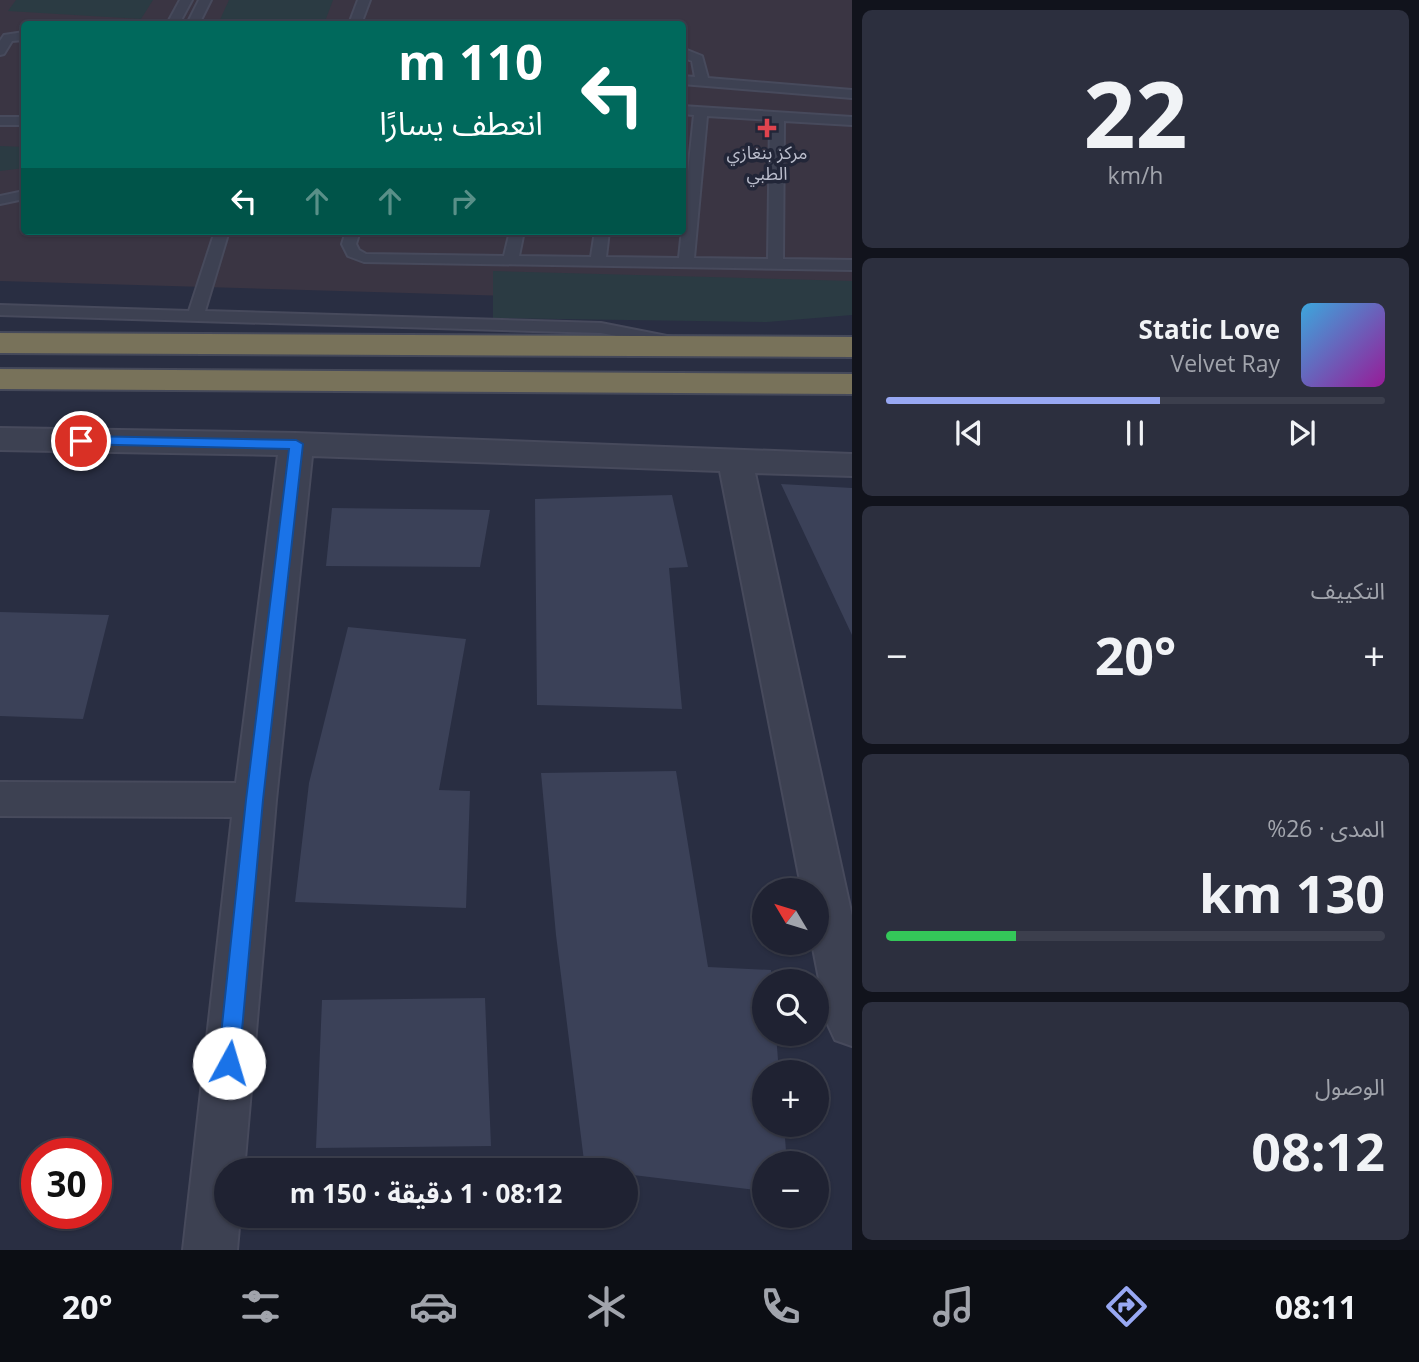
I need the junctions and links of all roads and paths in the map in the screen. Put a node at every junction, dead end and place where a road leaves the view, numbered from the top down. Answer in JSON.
{"nodes":[{"id":1,"x":186,"y":0,"type":"edge"},
{"id":2,"x":205,"y":0,"type":"edge"},
{"id":3,"x":364,"y":0,"type":"edge"},
{"id":4,"x":175,"y":21,"type":"edge"},
{"id":5,"x":194,"y":21,"type":"edge"},
{"id":6,"x":356,"y":21,"type":"edge"},
{"id":7,"x":21,"y":36,"type":"edge"},
{"id":8,"x":0,"y":51,"type":"edge"},
{"id":9,"x":686,"y":54,"type":"edge"},
{"id":10,"x":686,"y":80,"type":"edge"},
{"id":11,"x":702,"y":81,"type":"junction"},
{"id":12,"x":852,"y":94,"type":"edge"},
{"id":13,"x":686,"y":110,"type":"edge"},
{"id":14,"x":701,"y":111,"type":"junction"},
{"id":15,"x":777,"y":116,"type":"junction"},
{"id":16,"x":0,"y":121,"type":"edge"},
{"id":17,"x":21,"y":121,"type":"edge"},
{"id":18,"x":852,"y":125,"type":"edge"},
{"id":19,"x":21,"y":196,"type":"edge"},
{"id":20,"x":0,"y":200,"type":"edge"},
{"id":21,"x":221,"y":235,"type":"edge"},
{"id":22,"x":352,"y":235,"type":"edge"},
{"id":23,"x":516,"y":235,"type":"edge"},
{"id":24,"x":601,"y":235,"type":"edge"},
{"id":25,"x":511,"y":259,"type":"junction"},
{"id":26,"x":598,"y":261,"type":"junction"},
{"id":27,"x":686,"y":262,"type":"junction"},
{"id":28,"x":775,"y":264,"type":"junction"},
{"id":29,"x":852,"y":265,"type":"edge"},
{"id":30,"x":0,"y":310,"type":"edge"},
{"id":31,"x":197,"y":314,"type":"junction"},
{"id":32,"x":0,"y":343,"type":"edge"},
{"id":33,"x":694,"y":347,"type":"junction"},
{"id":34,"x":852,"y":347,"type":"edge"},
{"id":35,"x":0,"y":379,"type":"edge"},
{"id":36,"x":852,"y":384,"type":"edge"},
{"id":37,"x":0,"y":439,"type":"edge"},
{"id":38,"x":296,"y":444,"type":"junction"},
{"id":39,"x":735,"y":460,"type":"junction"},
{"id":40,"x":852,"y":465,"type":"edge"},
{"id":41,"x":0,"y":799,"type":"edge"},
{"id":42,"x":255,"y":800,"type":"junction"},
{"id":43,"x":852,"y":1025,"type":"edge"},
{"id":44,"x":210,"y":1250,"type":"edge"}],
"edges":[{"from":1,"to":4,"type":"lane"},
{"from":2,"to":5,"type":"lane"},
{"from":3,"to":6,"type":"lane"},
{"from":7,"to":8,"type":"lane"},
{"from":9,"to":11,"type":"lane"},
{"from":10,"to":11,"type":"lane"},
{"from":11,"to":12,"type":"lane"},
{"from":13,"to":14,"type":"lane"},
{"from":14,"to":15,"type":"lane"},
{"from":14,"to":27,"type":"lane"},
{"from":15,"to":18,"type":"lane"},
{"from":15,"to":28,"type":"lane"},
{"from":16,"to":17,"type":"lane"},
{"from":19,"to":20,"type":"lane"},
{"from":21,"to":31,"type":"lane"},
{"from":22,"to":25,"type":"lane"},
{"from":23,"to":25,"type":"lane"},
{"from":24,"to":26,"type":"lane"},
{"from":25,"to":26,"type":"lane"},
{"from":26,"to":27,"type":"lane"},
{"from":27,"to":28,"type":"lane"},
{"from":28,"to":29,"type":"lane"},
{"from":30,"to":31,"type":"lane"},
{"from":31,"to":33,"type":"lane"},
{"from":32,"to":33,"type":"highway"},
{"from":33,"to":34,"type":"highway"},
{"from":35,"to":36,"type":"highway"},
{"from":37,"to":38,"type":"street"},
{"from":38,"to":39,"type":"street"},
{"from":38,"to":42,"type":"street"},
{"from":39,"to":40,"type":"street"},
{"from":39,"to":43,"type":"street"},
{"from":41,"to":42,"type":"street"},
{"from":42,"to":44,"type":"street"}]}
